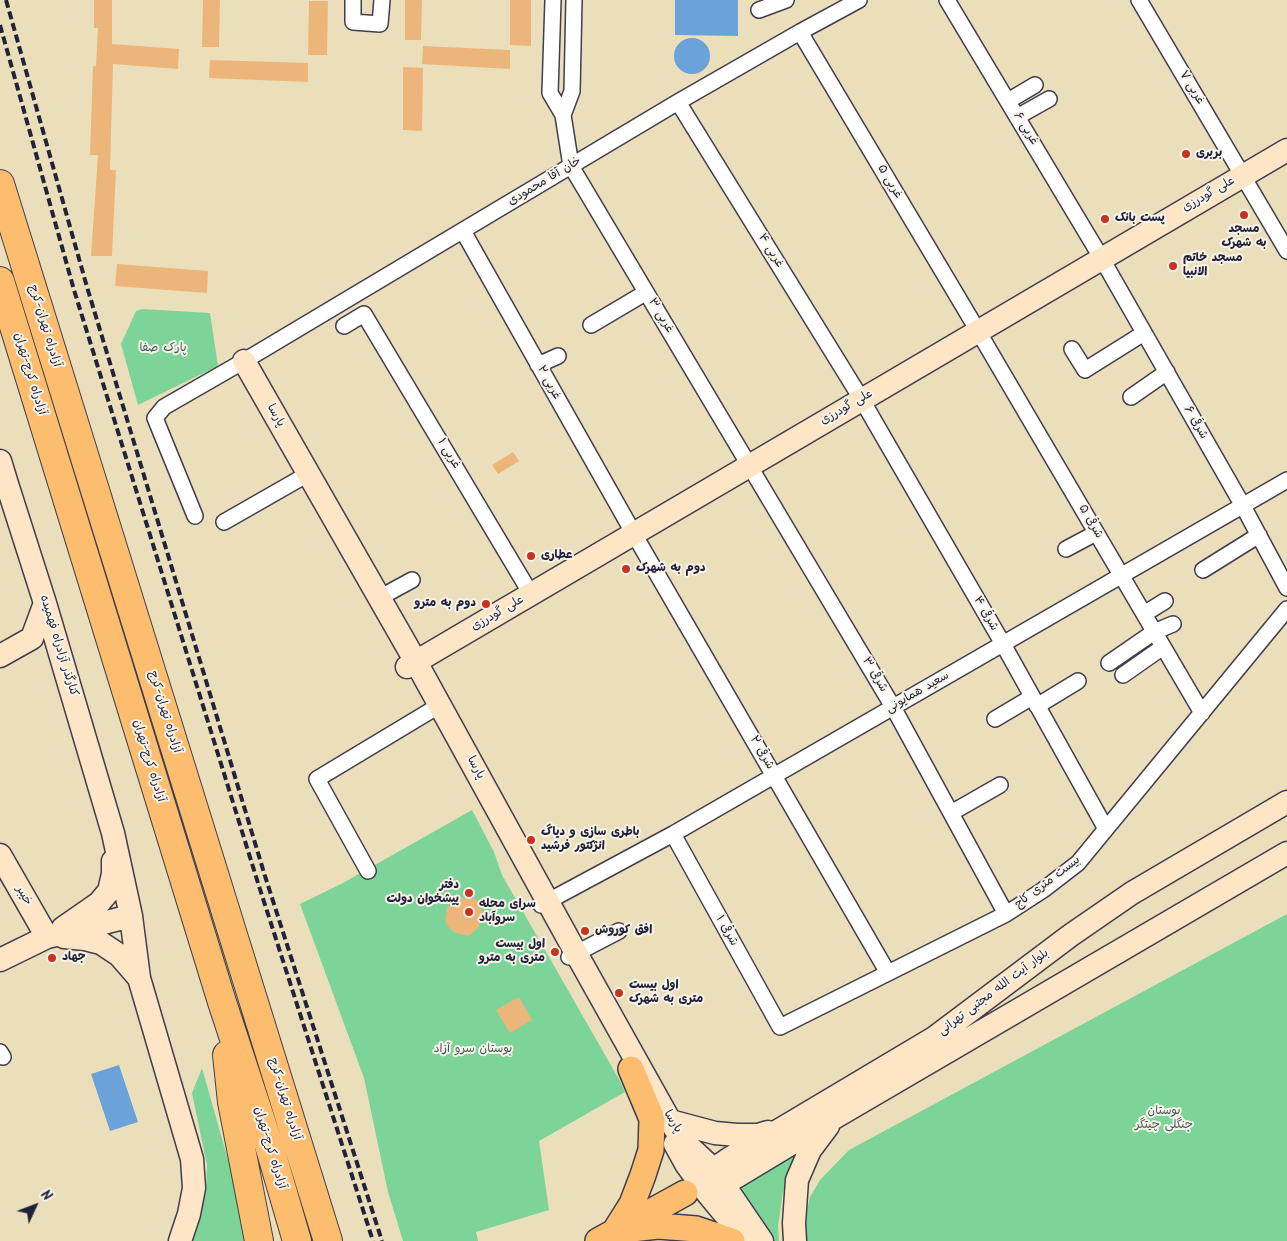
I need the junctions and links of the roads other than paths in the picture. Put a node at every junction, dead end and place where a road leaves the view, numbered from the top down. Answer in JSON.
{"nodes":[{"id":1,"x":354,"y":0,"type":"edge"},
{"id":2,"x":382,"y":0,"type":"edge"},
{"id":3,"x":553,"y":0,"type":"edge"},
{"id":4,"x":574,"y":0,"type":"edge"},
{"id":5,"x":786,"y":0,"type":"edge"},
{"id":6,"x":859,"y":0,"type":"edge"},
{"id":7,"x":948,"y":0,"type":"edge"},
{"id":8,"x":1139,"y":0,"type":"edge"},
{"id":9,"x":759,"y":10,"type":"dead end"},
{"id":10,"x":800,"y":32,"type":"junction"},
{"id":11,"x":1035,"y":85,"type":"dead end"},
{"id":12,"x":1048,"y":99,"type":"dead end"},
{"id":13,"x":1008,"y":101,"type":"junction"},
{"id":14,"x":678,"y":102,"type":"junction"},
{"id":15,"x":562,"y":115,"type":"junction"},
{"id":16,"x":1017,"y":117,"type":"junction"},
{"id":17,"x":1287,"y":150,"type":"edge"},
{"id":18,"x":571,"y":166,"type":"junction"},
{"id":19,"x":1243,"y":176,"type":"junction"},
{"id":20,"x":0,"y":184,"type":"edge"},
{"id":21,"x":463,"y":231,"type":"junction"},
{"id":22,"x":1287,"y":251,"type":"edge"},
{"id":23,"x":1102,"y":259,"type":"junction"},
{"id":24,"x":0,"y":281,"type":"edge"},
{"id":25,"x":645,"y":293,"type":"junction"},
{"id":26,"x":591,"y":325,"type":"dead end"},
{"id":27,"x":344,"y":326,"type":"dead end"},
{"id":28,"x":978,"y":331,"type":"junction"},
{"id":29,"x":1144,"y":333,"type":"junction"},
{"id":30,"x":1072,"y":349,"type":"dead end"},
{"id":31,"x":558,"y":356,"type":"dead end"},
{"id":32,"x":238,"y":364,"type":"junction"},
{"id":33,"x":538,"y":365,"type":"junction"},
{"id":34,"x":1167,"y":372,"type":"junction"},
{"id":35,"x":1131,"y":397,"type":"dead end"},
{"id":36,"x":862,"y":400,"type":"junction"},
{"id":37,"x":0,"y":460,"type":"edge"},
{"id":38,"x":749,"y":466,"type":"junction"},
{"id":39,"x":303,"y":477,"type":"junction"},
{"id":40,"x":1287,"y":480,"type":"edge"},
{"id":41,"x":3,"y":481,"type":"edge"},
{"id":42,"x":1243,"y":506,"type":"junction"},
{"id":43,"x":195,"y":516,"type":"dead end"},
{"id":44,"x":224,"y":522,"type":"dead end"},
{"id":45,"x":1096,"y":532,"type":"junction"},
{"id":46,"x":634,"y":534,"type":"junction"},
{"id":47,"x":1259,"y":535,"type":"junction"},
{"id":48,"x":1066,"y":549,"type":"dead end"},
{"id":49,"x":1203,"y":570,"type":"dead end"},
{"id":50,"x":1122,"y":576,"type":"junction"},
{"id":51,"x":412,"y":580,"type":"dead end"},
{"id":52,"x":1287,"y":588,"type":"edge"},
{"id":53,"x":531,"y":594,"type":"junction"},
{"id":54,"x":379,"y":598,"type":"junction"},
{"id":55,"x":1166,"y":601,"type":"dead end"},
{"id":56,"x":45,"y":603,"type":"junction"},
{"id":57,"x":1287,"y":608,"type":"edge"},
{"id":58,"x":1144,"y":614,"type":"junction"},
{"id":59,"x":1173,"y":624,"type":"dead end"},
{"id":60,"x":1154,"y":632,"type":"junction"},
{"id":61,"x":32,"y":638,"type":"junction"},
{"id":62,"x":1003,"y":644,"type":"junction"},
{"id":63,"x":1163,"y":647,"type":"junction"},
{"id":64,"x":0,"y":656,"type":"edge"},
{"id":65,"x":61,"y":656,"type":"junction"},
{"id":66,"x":412,"y":664,"type":"junction"},
{"id":67,"x":1110,"y":664,"type":"dead end"},
{"id":68,"x":1123,"y":675,"type":"dead end"},
{"id":69,"x":1078,"y":681,"type":"dead end"},
{"id":70,"x":1035,"y":701,"type":"junction"},
{"id":71,"x":894,"y":707,"type":"junction"},
{"id":72,"x":436,"y":708,"type":"junction"},
{"id":73,"x":1202,"y":713,"type":"junction"},
{"id":74,"x":995,"y":719,"type":"dead end"},
{"id":75,"x":774,"y":776,"type":"junction"},
{"id":76,"x":1000,"y":785,"type":"dead end"},
{"id":77,"x":1287,"y":802,"type":"edge"},
{"id":78,"x":951,"y":813,"type":"junction"},
{"id":79,"x":1106,"y":828,"type":"junction"},
{"id":80,"x":113,"y":833,"type":"junction"},
{"id":81,"x":673,"y":834,"type":"junction"},
{"id":82,"x":1287,"y":853,"type":"edge"},
{"id":83,"x":0,"y":855,"type":"edge"},
{"id":84,"x":368,"y":870,"type":"dead end"},
{"id":85,"x":543,"y":904,"type":"junction"},
{"id":86,"x":1006,"y":914,"type":"junction"},
{"id":87,"x":131,"y":916,"type":"junction"},
{"id":88,"x":619,"y":931,"type":"dead end"},
{"id":89,"x":50,"y":937,"type":"junction"},
{"id":90,"x":571,"y":955,"type":"junction"},
{"id":91,"x":0,"y":960,"type":"edge"},
{"id":92,"x":888,"y":973,"type":"junction"},
{"id":93,"x":139,"y":978,"type":"junction"},
{"id":94,"x":222,"y":1002,"type":"junction"},
{"id":95,"x":780,"y":1027,"type":"joint"},
{"id":96,"x":630,"y":1069,"type":"junction"},
{"id":97,"x":837,"y":1116,"type":"junction"},
{"id":98,"x":670,"y":1120,"type":"junction"},
{"id":99,"x":781,"y":1129,"type":"junction"},
{"id":100,"x":702,"y":1181,"type":"junction"},
{"id":101,"x":606,"y":1236,"type":"edge"},
{"id":102,"x":180,"y":1241,"type":"edge"},
{"id":103,"x":259,"y":1241,"type":"edge"},
{"id":104,"x":296,"y":1241,"type":"edge"},
{"id":105,"x":328,"y":1241,"type":"edge"},
{"id":106,"x":732,"y":1241,"type":"edge"},
{"id":107,"x":748,"y":1241,"type":"edge"},
{"id":108,"x":762,"y":1241,"type":"edge"},
{"id":109,"x":795,"y":1241,"type":"edge"}],
"edges":[{"from":1,"to":2,"type":"street"},
{"from":3,"to":15,"type":"street"},
{"from":4,"to":15,"type":"street"},
{"from":5,"to":9,"type":"street"},
{"from":6,"to":10,"type":"street","name":"خان آقا محمودی"},
{"from":7,"to":13,"type":"street","name":"۶ غربی"},
{"from":8,"to":19,"type":"street","name":"۷ غربی"},
{"from":10,"to":14,"type":"street","name":"خان آقا محمودی"},
{"from":10,"to":28,"type":"street","name":"۵ غربی"},
{"from":11,"to":13,"type":"street"},
{"from":12,"to":16,"type":"street"},
{"from":13,"to":16,"type":"street","name":"۶ غربی"},
{"from":14,"to":18,"type":"street","name":"خان آقا محمودی"},
{"from":14,"to":36,"type":"street","name":"۴ غربی"},
{"from":15,"to":18,"type":"street"},
{"from":16,"to":23,"type":"street","name":"۶ غربی"},
{"from":17,"to":19,"type":"main road","name":"علی گودرزی"},
{"from":18,"to":21,"type":"street","name":"خان آقا محمودی"},
{"from":18,"to":25,"type":"street","name":"۳ غربی"},
{"from":19,"to":22,"type":"street","name":"۷ غربی"},
{"from":19,"to":23,"type":"main road","name":"علی گودرزی"},
{"from":20,"to":105,"type":"highway","name":"آزادراه تهران-کرج"},
{"from":21,"to":32,"type":"street","name":"خان آقا محمودی"},
{"from":21,"to":33,"type":"street","name":"۲ غربی"},
{"from":23,"to":28,"type":"main road","name":"علی گودرزی"},
{"from":23,"to":29,"type":"street","name":"۶ شرقی"},
{"from":24,"to":94,"type":"highway","name":"آزادراه کرج-تهران"},
{"from":25,"to":26,"type":"street"},
{"from":25,"to":38,"type":"street","name":"۳ غربی"},
{"from":27,"to":53,"type":"street","name":"۱ غربی"},
{"from":28,"to":36,"type":"main road","name":"علی گودرزی"},
{"from":28,"to":45,"type":"street","name":"۵ شرقی"},
{"from":29,"to":30,"type":"street"},
{"from":29,"to":34,"type":"street","name":"۶ شرقی"},
{"from":31,"to":33,"type":"street"},
{"from":32,"to":39,"type":"main road","name":"پارسا"},
{"from":32,"to":43,"type":"street","name":"خان آقا محمودی"},
{"from":33,"to":46,"type":"street","name":"۲ غربی"},
{"from":34,"to":35,"type":"street"},
{"from":34,"to":42,"type":"street","name":"۶ شرقی"},
{"from":36,"to":38,"type":"main road","name":"علی گودرزی"},
{"from":36,"to":62,"type":"street","name":"۴ شرقی"},
{"from":37,"to":41,"type":"main road","name":"کنارگذر آزادراه فهمیده"},
{"from":38,"to":46,"type":"main road","name":"علی گودرزی"},
{"from":38,"to":71,"type":"street","name":"۳ شرقی"},
{"from":39,"to":44,"type":"street"},
{"from":39,"to":54,"type":"main road","name":"پارسا"},
{"from":39,"to":66,"type":"main road","name":"پارسا"},
{"from":40,"to":42,"type":"street","name":"سعید همایونی"},
{"from":41,"to":56,"type":"main road","name":"کنارگذر آزادراه فهمیده"},
{"from":42,"to":47,"type":"street","name":"۶ شرقی"},
{"from":42,"to":50,"type":"street","name":"سعید همایونی"},
{"from":45,"to":48,"type":"street"},
{"from":45,"to":50,"type":"street","name":"۵ شرقی"},
{"from":46,"to":53,"type":"main road","name":"علی گودرزی"},
{"from":46,"to":75,"type":"street","name":"۲ شرقی"},
{"from":47,"to":49,"type":"street"},
{"from":47,"to":52,"type":"street","name":"۶ شرقی"},
{"from":50,"to":58,"type":"street","name":"۵ شرقی"},
{"from":50,"to":62,"type":"street","name":"سعید همایونی"},
{"from":51,"to":54,"type":"street"},
{"from":53,"to":66,"type":"main road","name":"علی گودرزی"},
{"from":54,"to":66,"type":"main road","name":"پارسا"},
{"from":55,"to":58,"type":"street"},
{"from":56,"to":61,"type":"main road"},
{"from":56,"to":65,"type":"main road","name":"کنارگذر آزادراه فهمیده"},
{"from":57,"to":73,"type":"street","name":"بیست متری کاج"},
{"from":58,"to":60,"type":"street","name":"۵ شرقی"},
{"from":59,"to":60,"type":"street"},
{"from":60,"to":63,"type":"street","name":"۵ شرقی"},
{"from":60,"to":67,"type":"street"},
{"from":61,"to":64,"type":"main road"},
{"from":61,"to":65,"type":"main road"},
{"from":62,"to":70,"type":"street","name":"۴ شرقی"},
{"from":62,"to":71,"type":"street","name":"سعید همایونی"},
{"from":63,"to":68,"type":"street"},
{"from":63,"to":73,"type":"street","name":"۵ شرقی"},
{"from":65,"to":80,"type":"main road","name":"کنارگذر آزادراه فهمیده"},
{"from":66,"to":72,"type":"main road","name":"پارسا"},
{"from":69,"to":70,"type":"street"},
{"from":70,"to":74,"type":"street"},
{"from":70,"to":79,"type":"street","name":"۴ شرقی"},
{"from":71,"to":75,"type":"street","name":"سعید همایونی"},
{"from":71,"to":78,"type":"street","name":"۳ شرقی"},
{"from":72,"to":84,"type":"street"},
{"from":72,"to":85,"type":"main road","name":"پارسا"},
{"from":73,"to":79,"type":"street","name":"بیست متری کاج"},
{"from":75,"to":81,"type":"street","name":"سعید همایونی"},
{"from":75,"to":92,"type":"street","name":"۲ شرقی"},
{"from":76,"to":78,"type":"street"},
{"from":77,"to":99,"type":"main road","name":"بلوار آیت الله مجتبی تهرانی"},
{"from":78,"to":86,"type":"street","name":"۳ شرقی"},
{"from":79,"to":86,"type":"street","name":"بیست متری کاج"},
{"from":80,"to":87,"type":"main road"},
{"from":80,"to":89,"type":"main road"},
{"from":81,"to":85,"type":"street","name":"سعید همایونی"},
{"from":81,"to":95,"type":"street","name":"۱ شرقی"},
{"from":82,"to":97,"type":"main road","name":"بلوار آیت الله مجتبی تهرانی"},
{"from":83,"to":89,"type":"main road","name":"خیبر"},
{"from":85,"to":90,"type":"main road","name":"پارسا"},
{"from":86,"to":92,"type":"street","name":"بیست متری کاج"},
{"from":87,"to":89,"type":"main road"},
{"from":87,"to":93,"type":"main road"},
{"from":88,"to":90,"type":"street"},
{"from":89,"to":91,"type":"main road"},
{"from":89,"to":93,"type":"main road"},
{"from":90,"to":96,"type":"main road","name":"پارسا"},
{"from":90,"to":98,"type":"main road","name":"پارسا"},
{"from":92,"to":95,"type":"street","name":"بیست متری کاج"},
{"from":93,"to":102,"type":"main road"},
{"from":94,"to":103,"type":"highway"},
{"from":94,"to":104,"type":"highway","name":"آزادراه کرج-تهران"},
{"from":96,"to":100,"type":"main road","name":"پارسا"},
{"from":96,"to":101,"type":"main road"},
{"from":97,"to":100,"type":"main road","name":"بلوار آیت الله مجتبی تهرانی"},
{"from":97,"to":109,"type":"main road"},
{"from":98,"to":99,"type":"main road"},
{"from":98,"to":100,"type":"main road","name":"پارسا"},
{"from":99,"to":100,"type":"main road","name":"بلوار آیت الله مجتبی تهرانی"},
{"from":100,"to":101,"type":"main road"},
{"from":100,"to":107,"type":"main road"},
{"from":100,"to":108,"type":"main road"},
{"from":101,"to":106,"type":"main road"}]}
